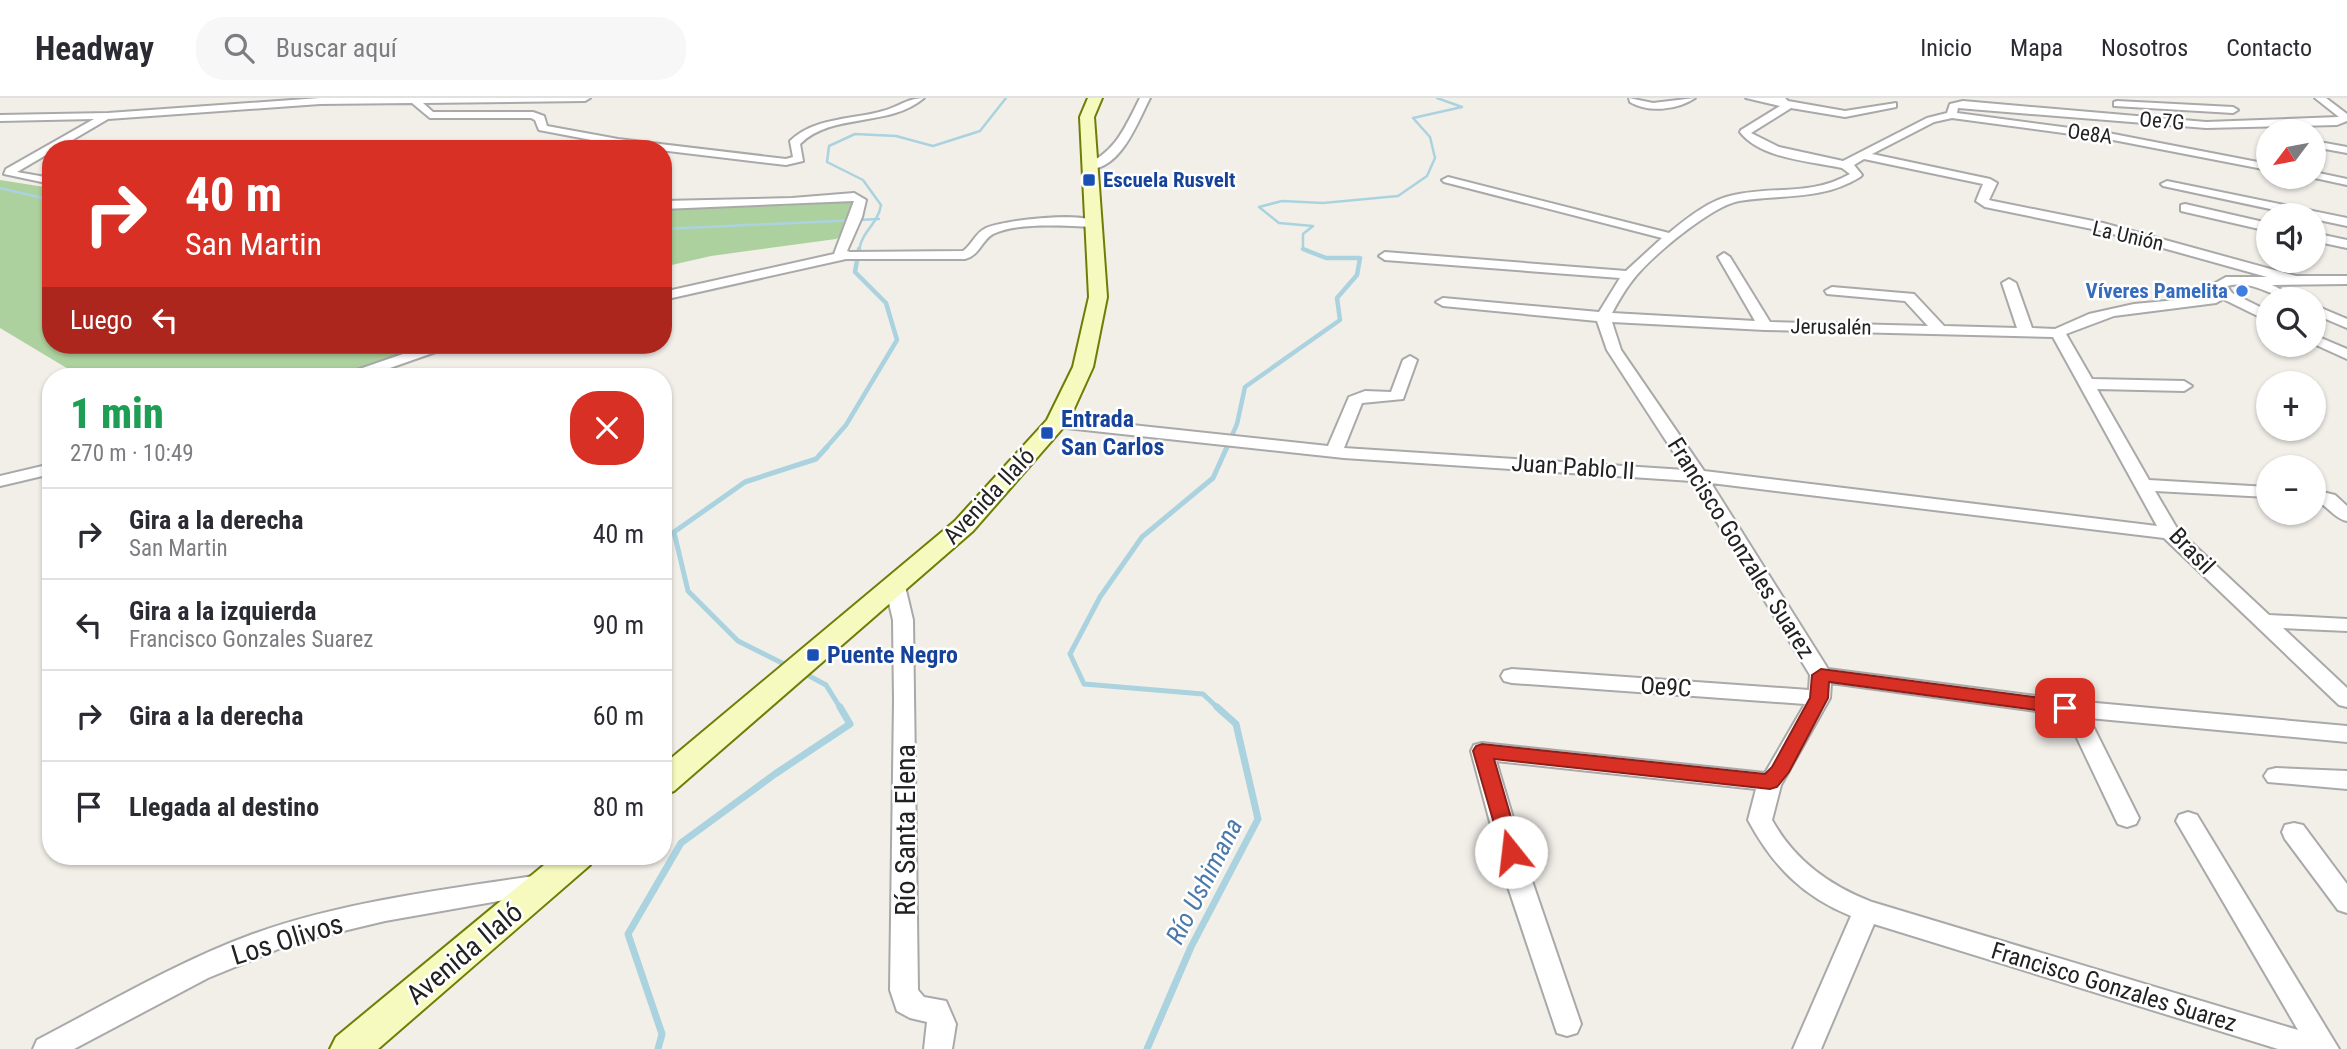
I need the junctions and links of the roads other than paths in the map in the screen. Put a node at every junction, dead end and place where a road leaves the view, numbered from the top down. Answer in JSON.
{"nodes":[{"id":1,"x":224,"y":98,"type":"edge"},
{"id":2,"x":585,"y":98,"type":"edge"},
{"id":3,"x":919,"y":98,"type":"edge"},
{"id":4,"x":1095,"y":98,"type":"edge"},
{"id":5,"x":1146,"y":98,"type":"edge"},
{"id":6,"x":1690,"y":98,"type":"edge"},
{"id":7,"x":1751,"y":98,"type":"edge"},
{"id":8,"x":2201,"y":98,"type":"edge"},
{"id":9,"x":2320,"y":98,"type":"edge"},
{"id":10,"x":412,"y":99,"type":"edge"},
{"id":11,"x":322,"y":100,"type":"edge"},
{"id":12,"x":1633,"y":100,"type":"dead end"},
{"id":13,"x":1784,"y":101,"type":"edge"},
{"id":14,"x":2057,"y":101,"type":"dead end"},
{"id":15,"x":2119,"y":101,"type":"edge"},
{"id":16,"x":2079,"y":102,"type":"dead end"},
{"id":17,"x":2101,"y":103,"type":"dead end"},
{"id":18,"x":1893,"y":105,"type":"dead end"},
{"id":19,"x":211,"y":108,"type":"junction"},
{"id":20,"x":2251,"y":113,"type":"dead end"},
{"id":21,"x":1952,"y":115,"type":"junction"},
{"id":22,"x":108,"y":116,"type":"junction"},
{"id":23,"x":0,"y":118,"type":"edge"},
{"id":24,"x":2274,"y":119,"type":"edge"},
{"id":25,"x":2326,"y":122,"type":"edge"},
{"id":26,"x":2256,"y":124,"type":"edge"},
{"id":27,"x":2206,"y":125,"type":"junction"},
{"id":28,"x":2256,"y":134,"type":"edge"},
{"id":29,"x":65,"y":140,"type":"edge"},
{"id":30,"x":606,"y":140,"type":"edge"},
{"id":31,"x":2326,"y":146,"type":"edge"},
{"id":32,"x":672,"y":148,"type":"edge"},
{"id":33,"x":2347,"y":150,"type":"edge"},
{"id":34,"x":42,"y":153,"type":"edge"},
{"id":35,"x":1862,"y":155,"type":"junction"},
{"id":36,"x":2256,"y":165,"type":"edge"},
{"id":37,"x":1845,"y":166,"type":"junction"},
{"id":38,"x":1088,"y":167,"type":"junction"},
{"id":39,"x":2326,"y":178,"type":"edge"},
{"id":40,"x":42,"y":179,"type":"edge"},
{"id":41,"x":1448,"y":180,"type":"dead end"},
{"id":42,"x":2347,"y":182,"type":"edge"},
{"id":43,"x":2167,"y":184,"type":"dead end"},
{"id":44,"x":672,"y":205,"type":"edge"},
{"id":45,"x":2185,"y":208,"type":"dead end"},
{"id":46,"x":2347,"y":222,"type":"edge"},
{"id":47,"x":1093,"y":223,"type":"junction"},
{"id":48,"x":2256,"y":223,"type":"edge"},
{"id":49,"x":1671,"y":237,"type":"junction"},
{"id":50,"x":2326,"y":240,"type":"edge"},
{"id":51,"x":2347,"y":244,"type":"edge"},
{"id":52,"x":845,"y":256,"type":"junction"},
{"id":53,"x":1385,"y":256,"type":"dead end"},
{"id":54,"x":1724,"y":257,"type":"dead end"},
{"id":55,"x":1629,"y":275,"type":"junction"},
{"id":56,"x":2347,"y":280,"type":"edge"},
{"id":57,"x":2254,"y":281,"type":"junction"},
{"id":58,"x":2298,"y":281,"type":"junction"},
{"id":59,"x":2009,"y":283,"type":"dead end"},
{"id":60,"x":2267,"y":287,"type":"edge"},
{"id":61,"x":1832,"y":291,"type":"dead end"},
{"id":62,"x":672,"y":294,"type":"edge"},
{"id":63,"x":2216,"y":299,"type":"dead end"},
{"id":64,"x":1443,"y":302,"type":"dead end"},
{"id":65,"x":2256,"y":311,"type":"edge"},
{"id":66,"x":2326,"y":314,"type":"edge"},
{"id":67,"x":1603,"y":317,"type":"junction"},
{"id":68,"x":2347,"y":324,"type":"edge"},
{"id":69,"x":1765,"y":326,"type":"junction"},
{"id":70,"x":1938,"y":329,"type":"junction"},
{"id":71,"x":2026,"y":332,"type":"junction"},
{"id":72,"x":2058,"y":333,"type":"junction"},
{"id":73,"x":2326,"y":345,"type":"edge"},
{"id":74,"x":416,"y":354,"type":"edge"},
{"id":75,"x":2347,"y":355,"type":"edge"},
{"id":76,"x":1410,"y":360,"type":"dead end"},
{"id":77,"x":376,"y":368,"type":"edge"},
{"id":78,"x":2086,"y":384,"type":"junction"},
{"id":79,"x":2184,"y":386,"type":"dead end"},
{"id":80,"x":1058,"y":422,"type":"junction"},
{"id":81,"x":1334,"y":452,"type":"junction"},
{"id":82,"x":42,"y":471,"type":"edge"},
{"id":83,"x":1698,"y":477,"type":"junction"},
{"id":84,"x":0,"y":481,"type":"edge"},
{"id":85,"x":2143,"y":485,"type":"junction"},
{"id":86,"x":2256,"y":491,"type":"edge"},
{"id":87,"x":2326,"y":498,"type":"edge"},
{"id":88,"x":2347,"y":516,"type":"edge"},
{"id":89,"x":2170,"y":533,"type":"junction"},
{"id":90,"x":895,"y":586,"type":"junction"},
{"id":91,"x":2264,"y":621,"type":"junction"},
{"id":92,"x":2347,"y":625,"type":"edge"},
{"id":93,"x":1821,"y":675,"type":"junction"},
{"id":94,"x":1512,"y":676,"type":"dead end"},
{"id":95,"x":1819,"y":698,"type":"junction"},
{"id":96,"x":2347,"y":700,"type":"edge"},
{"id":97,"x":2074,"y":709,"type":"junction"},
{"id":98,"x":2347,"y":734,"type":"edge"},
{"id":99,"x":672,"y":775,"type":"edge"},
{"id":100,"x":2276,"y":776,"type":"dead end"},
{"id":101,"x":2347,"y":780,"type":"edge"},
{"id":102,"x":1770,"y":782,"type":"junction"},
{"id":103,"x":2127,"y":818,"type":"dead end"},
{"id":104,"x":2188,"y":821,"type":"dead end"},
{"id":105,"x":2294,"y":832,"type":"dead end"},
{"id":106,"x":567,"y":865,"type":"edge"},
{"id":107,"x":545,"y":884,"type":"junction"},
{"id":108,"x":2347,"y":903,"type":"edge"},
{"id":109,"x":1866,"y":911,"type":"junction"},
{"id":110,"x":1567,"y":1024,"type":"dead end"},
{"id":111,"x":47,"y":1049,"type":"edge"},
{"id":112,"x":350,"y":1049,"type":"edge"},
{"id":113,"x":938,"y":1049,"type":"edge"},
{"id":114,"x":1807,"y":1049,"type":"edge"},
{"id":115,"x":2322,"y":1049,"type":"edge"}],
"edges":[{"from":1,"to":19,"type":"street"},
{"from":2,"to":10,"type":"street"},
{"from":3,"to":32,"type":"street"},
{"from":4,"to":38,"type":"main road","name":"Avenida Ilaló"},
{"from":5,"to":38,"type":"street"},
{"from":6,"to":12,"type":"street"},
{"from":7,"to":13,"type":"street"},
{"from":8,"to":15,"type":"street"},
{"from":9,"to":25,"type":"street","name":"Oe7G"},
{"from":10,"to":11,"type":"street"},
{"from":10,"to":30,"type":"street"},
{"from":11,"to":19,"type":"street"},
{"from":13,"to":18,"type":"street"},
{"from":13,"to":37,"type":"street"},
{"from":14,"to":16,"type":"street"},
{"from":15,"to":17,"type":"street"},
{"from":19,"to":22,"type":"street"},
{"from":20,"to":24,"type":"street"},
{"from":21,"to":27,"type":"street","name":"Oe7G"},
{"from":21,"to":35,"type":"street"},
{"from":21,"to":36,"type":"street","name":"Oe8A"},
{"from":22,"to":23,"type":"street"},
{"from":22,"to":29,"type":"street"},
{"from":26,"to":27,"type":"street","name":"Oe7G"},
{"from":27,"to":28,"type":"street"},
{"from":31,"to":33,"type":"street"},
{"from":34,"to":40,"type":"street"},
{"from":35,"to":37,"type":"street"},
{"from":35,"to":58,"type":"street","name":"La Unión"},
{"from":37,"to":49,"type":"street"},
{"from":38,"to":47,"type":"main road","name":"Avenida Ilaló"},
{"from":39,"to":42,"type":"street"},
{"from":41,"to":49,"type":"street"},
{"from":43,"to":46,"type":"street"},
{"from":44,"to":52,"type":"street"},
{"from":45,"to":48,"type":"street"},
{"from":47,"to":52,"type":"street"},
{"from":47,"to":80,"type":"main road","name":"Avenida Ilaló"},
{"from":49,"to":55,"type":"street"},
{"from":50,"to":51,"type":"street"},
{"from":52,"to":62,"type":"street"},
{"from":53,"to":55,"type":"street"},
{"from":54,"to":69,"type":"street"},
{"from":55,"to":67,"type":"street"},
{"from":56,"to":58,"type":"street"},
{"from":57,"to":58,"type":"street"},
{"from":57,"to":60,"type":"street"},
{"from":57,"to":65,"type":"street"},
{"from":59,"to":71,"type":"street"},
{"from":61,"to":70,"type":"street"},
{"from":63,"to":72,"type":"street"},
{"from":64,"to":67,"type":"street","name":"Jerusalén"},
{"from":66,"to":68,"type":"street"},
{"from":67,"to":69,"type":"street","name":"Jerusalén"},
{"from":67,"to":83,"type":"street","name":"Francisco Gonzales Suarez"},
{"from":69,"to":70,"type":"street","name":"Jerusalén"},
{"from":70,"to":71,"type":"street","name":"Jerusalén"},
{"from":71,"to":72,"type":"street","name":"Jerusalén"},
{"from":72,"to":78,"type":"street","name":"Brasil"},
{"from":73,"to":75,"type":"street"},
{"from":74,"to":77,"type":"street"},
{"from":76,"to":81,"type":"street"},
{"from":78,"to":79,"type":"street"},
{"from":78,"to":85,"type":"street","name":"Brasil"},
{"from":80,"to":81,"type":"street","name":"Juan Pablo II"},
{"from":80,"to":90,"type":"main road","name":"Avenida Ilaló"},
{"from":81,"to":83,"type":"street","name":"Juan Pablo II"},
{"from":82,"to":84,"type":"street"},
{"from":83,"to":89,"type":"street","name":"Juan Pablo II"},
{"from":83,"to":93,"type":"street","name":"Francisco Gonzales Suarez"},
{"from":85,"to":86,"type":"street"},
{"from":85,"to":89,"type":"street","name":"Brasil"},
{"from":87,"to":88,"type":"street"},
{"from":89,"to":91,"type":"street","name":"Brasil"},
{"from":90,"to":99,"type":"main road","name":"Avenida Ilaló"},
{"from":90,"to":113,"type":"street","name":"Río Santa Elena"},
{"from":91,"to":92,"type":"street"},
{"from":91,"to":96,"type":"street","name":"Brasil"},
{"from":93,"to":95,"type":"street","name":"Francisco Gonzales Suarez"},
{"from":93,"to":97,"type":"street"},
{"from":94,"to":95,"type":"street","name":"Oe9C"},
{"from":95,"to":102,"type":"street","name":"Francisco Gonzales Suarez"},
{"from":97,"to":98,"type":"street"},
{"from":97,"to":103,"type":"street"},
{"from":100,"to":101,"type":"street"},
{"from":102,"to":109,"type":"street","name":"Francisco Gonzales Suarez"},
{"from":102,"to":110,"type":"street"},
{"from":104,"to":115,"type":"street"},
{"from":105,"to":108,"type":"street"},
{"from":106,"to":107,"type":"main road","name":"Avenida Ilaló"},
{"from":107,"to":111,"type":"street","name":"Los Olivos"},
{"from":107,"to":112,"type":"main road","name":"Avenida Ilaló"},
{"from":109,"to":114,"type":"street"},
{"from":109,"to":115,"type":"street","name":"Francisco Gonzales Suarez"}]}
